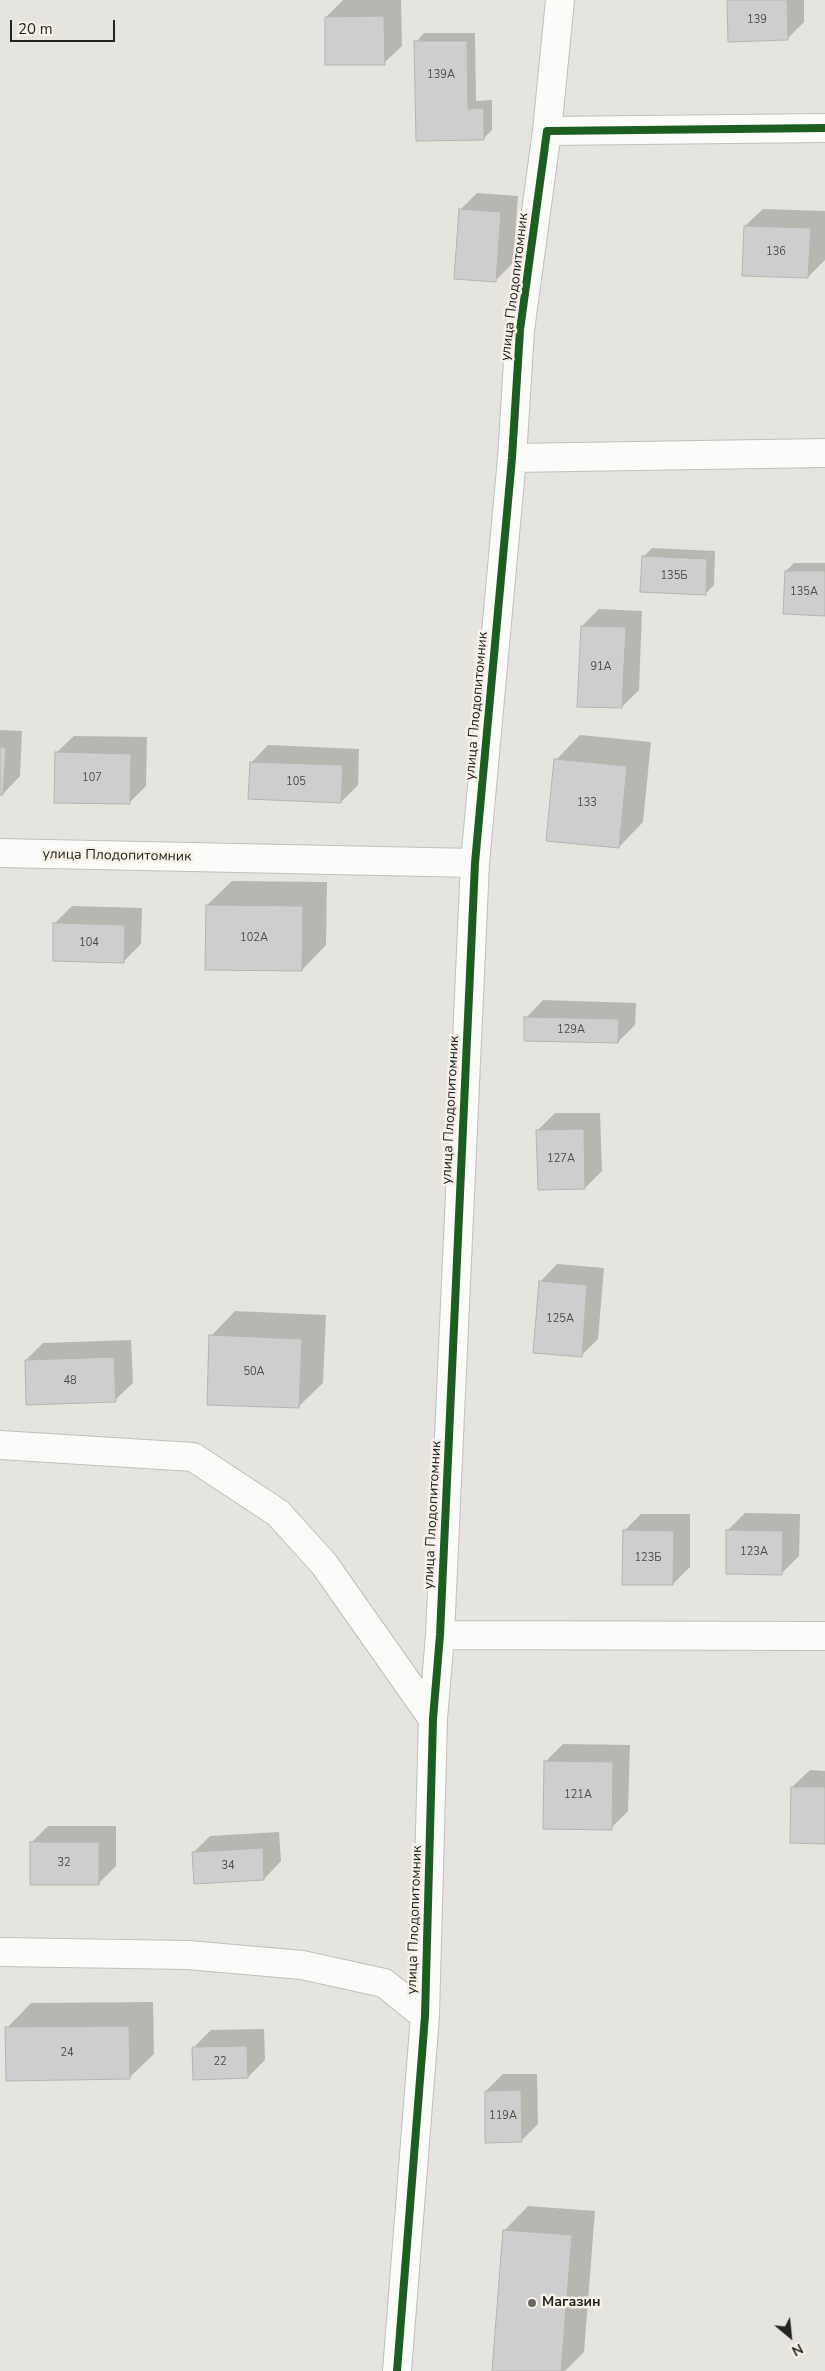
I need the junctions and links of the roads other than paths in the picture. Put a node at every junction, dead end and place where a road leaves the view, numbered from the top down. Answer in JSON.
{"nodes":[{"id":1,"x":560,"y":0,"type":"edge"},
{"id":2,"x":825,"y":128,"type":"edge"},
{"id":3,"x":547,"y":131,"type":"junction"},
{"id":4,"x":825,"y":453,"type":"edge"},
{"id":5,"x":512,"y":458,"type":"junction"},
{"id":6,"x":0,"y":853,"type":"edge"},
{"id":7,"x":475,"y":863,"type":"junction"},
{"id":8,"x":0,"y":1444,"type":"edge"},
{"id":9,"x":440,"y":1635,"type":"junction"},
{"id":10,"x":825,"y":1636,"type":"edge"},
{"id":11,"x":433,"y":1719,"type":"junction"},
{"id":12,"x":0,"y":1952,"type":"edge"},
{"id":13,"x":425,"y":2016,"type":"junction"},
{"id":14,"x":396,"y":2371,"type":"edge"}],
"edges":[{"from":1,"to":3,"type":"street","name":"улица Плодопитомник"},
{"from":2,"to":3,"type":"street"},
{"from":3,"to":5,"type":"street","name":"улица Плодопитомник"},
{"from":4,"to":5,"type":"street"},
{"from":5,"to":7,"type":"street","name":"улица Плодопитомник"},
{"from":6,"to":7,"type":"street","name":"улица Плодопитомник"},
{"from":7,"to":9,"type":"street","name":"улица Плодопитомник"},
{"from":8,"to":11,"type":"street"},
{"from":9,"to":10,"type":"street"},
{"from":9,"to":11,"type":"street","name":"улица Плодопитомник"},
{"from":11,"to":13,"type":"street","name":"улица Плодопитомник"},
{"from":12,"to":13,"type":"street"},
{"from":13,"to":14,"type":"street","name":"улица Плодопитомник"}]}
